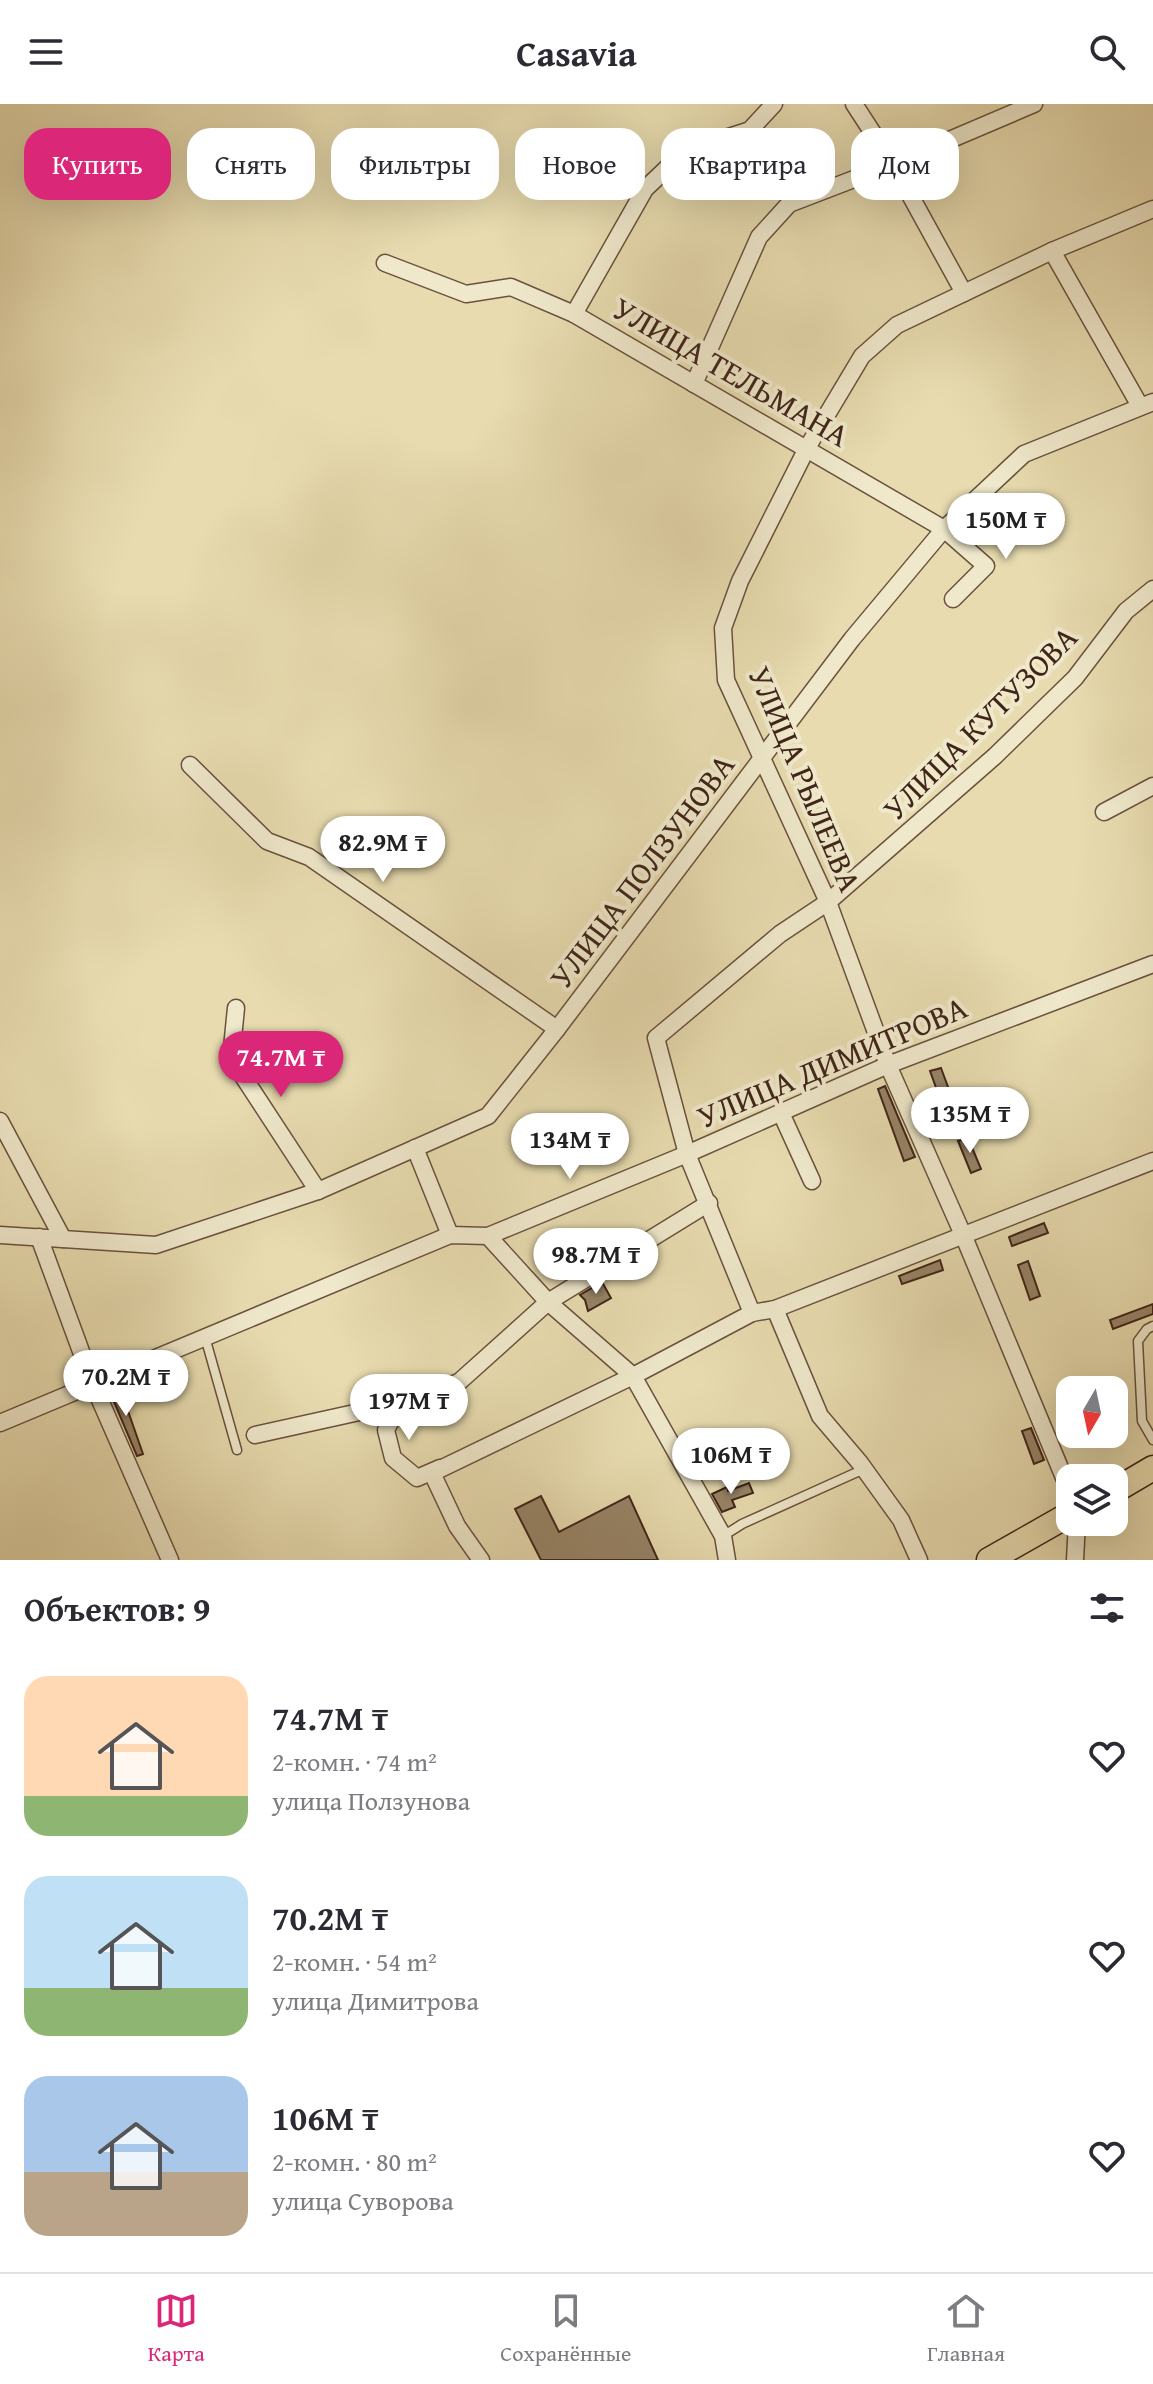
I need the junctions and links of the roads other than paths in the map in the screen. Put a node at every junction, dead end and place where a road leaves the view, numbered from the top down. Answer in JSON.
{"nodes":[{"id":1,"x":774,"y":104,"type":"edge"},
{"id":2,"x":854,"y":104,"type":"edge"},
{"id":3,"x":1034,"y":104,"type":"edge"},
{"id":4,"x":1002,"y":110,"type":"edge"},
{"id":5,"x":870,"y":128,"type":"edge"},
{"id":6,"x":959,"y":131,"type":"edge"},
{"id":7,"x":851,"y":180,"type":"edge"},
{"id":8,"x":913,"y":200,"type":"edge"},
{"id":9,"x":1153,"y":209,"type":"edge"},
{"id":10,"x":1052,"y":251,"type":"junction"},
{"id":11,"x":385,"y":263,"type":"dead end"},
{"id":12,"x":964,"y":293,"type":"junction"},
{"id":13,"x":574,"y":314,"type":"junction"},
{"id":14,"x":694,"y":384,"type":"junction"},
{"id":15,"x":1146,"y":404,"type":"edge"},
{"id":16,"x":807,"y":448,"type":"junction"},
{"id":17,"x":944,"y":529,"type":"junction"},
{"id":18,"x":1153,"y":589,"type":"edge"},
{"id":19,"x":953,"y":599,"type":"dead end"},
{"id":20,"x":763,"y":758,"type":"junction"},
{"id":21,"x":190,"y":765,"type":"dead end"},
{"id":22,"x":1153,"y":786,"type":"edge"},
{"id":23,"x":1104,"y":812,"type":"dead end"},
{"id":24,"x":828,"y":902,"type":"junction"},
{"id":25,"x":1153,"y":964,"type":"edge"},
{"id":26,"x":236,"y":1008,"type":"dead end"},
{"id":27,"x":557,"y":1029,"type":"junction"},
{"id":28,"x":888,"y":1065,"type":"junction"},
{"id":29,"x":781,"y":1113,"type":"junction"},
{"id":30,"x":0,"y":1121,"type":"edge"},
{"id":31,"x":415,"y":1148,"type":"junction"},
{"id":32,"x":687,"y":1154,"type":"junction"},
{"id":33,"x":1153,"y":1161,"type":"edge"},
{"id":34,"x":812,"y":1181,"type":"dead end"},
{"id":35,"x":318,"y":1191,"type":"junction"},
{"id":36,"x":709,"y":1203,"type":"junction"},
{"id":37,"x":0,"y":1235,"type":"edge"},
{"id":38,"x":450,"y":1235,"type":"junction"},
{"id":39,"x":488,"y":1236,"type":"junction"},
{"id":40,"x":39,"y":1237,"type":"junction"},
{"id":41,"x":964,"y":1237,"type":"junction"},
{"id":42,"x":63,"y":1239,"type":"junction"},
{"id":43,"x":548,"y":1302,"type":"junction"},
{"id":44,"x":775,"y":1309,"type":"junction"},
{"id":45,"x":752,"y":1313,"type":"junction"},
{"id":46,"x":1153,"y":1326,"type":"edge"},
{"id":47,"x":205,"y":1337,"type":"junction"},
{"id":48,"x":633,"y":1376,"type":"junction"},
{"id":49,"x":93,"y":1384,"type":"junction"},
{"id":50,"x":400,"y":1403,"type":"junction"},
{"id":51,"x":0,"y":1423,"type":"edge"},
{"id":52,"x":255,"y":1435,"type":"dead end"},
{"id":53,"x":1153,"y":1440,"type":"edge"},
{"id":54,"x":237,"y":1450,"type":"dead end"},
{"id":55,"x":1058,"y":1464,"type":"edge"},
{"id":56,"x":442,"y":1468,"type":"junction"},
{"id":57,"x":1153,"y":1468,"type":"edge"},
{"id":58,"x":864,"y":1469,"type":"junction"},
{"id":59,"x":1128,"y":1483,"type":"edge"},
{"id":60,"x":1056,"y":1522,"type":"edge"},
{"id":61,"x":723,"y":1536,"type":"junction"},
{"id":62,"x":1076,"y":1536,"type":"edge"},
{"id":63,"x":170,"y":1560,"type":"edge"},
{"id":64,"x":481,"y":1560,"type":"edge"},
{"id":65,"x":727,"y":1560,"type":"edge"},
{"id":66,"x":919,"y":1560,"type":"edge"},
{"id":67,"x":989,"y":1560,"type":"edge"},
{"id":68,"x":1075,"y":1560,"type":"edge"}],
"edges":[{"from":1,"to":13,"type":"street"},
{"from":2,"to":5,"type":"street"},
{"from":3,"to":4,"type":"street"},
{"from":4,"to":6,"type":"street"},
{"from":7,"to":14,"type":"street"},
{"from":8,"to":12,"type":"street"},
{"from":9,"to":10,"type":"street","name":"УЛИЦА РЫЛЕЕВА"},
{"from":10,"to":12,"type":"street","name":"УЛИЦА РЫЛЕЕВА"},
{"from":10,"to":15,"type":"street"},
{"from":11,"to":13,"type":"street","name":"УЛИЦА ТЕЛЬМАНА"},
{"from":12,"to":16,"type":"street","name":"УЛИЦА РЫЛЕЕВА"},
{"from":13,"to":14,"type":"street","name":"УЛИЦА ТЕЛЬМАНА"},
{"from":14,"to":16,"type":"street","name":"УЛИЦА ТЕЛЬМАНА"},
{"from":15,"to":17,"type":"street","name":"УЛИЦА ПОЛЗУНОВА"},
{"from":16,"to":17,"type":"street","name":"УЛИЦА ТЕЛЬМАНА"},
{"from":16,"to":20,"type":"street","name":"УЛИЦА РЫЛЕЕВА"},
{"from":17,"to":19,"type":"street","name":"УЛИЦА ТЕЛЬМАНА"},
{"from":17,"to":20,"type":"street","name":"УЛИЦА ПОЛЗУНОВА"},
{"from":18,"to":24,"type":"street","name":"УЛИЦА КУТУЗОВА"},
{"from":20,"to":24,"type":"street","name":"УЛИЦА РЫЛЕЕВА"},
{"from":20,"to":27,"type":"street","name":"УЛИЦА ПОЛЗУНОВА"},
{"from":21,"to":27,"type":"street","name":"УЛИЦА ПОЛЗУНОВА"},
{"from":22,"to":23,"type":"street"},
{"from":24,"to":28,"type":"street","name":"УЛИЦА РЫЛЕЕВА"},
{"from":24,"to":32,"type":"street","name":"УЛИЦА КУТУЗОВА"},
{"from":25,"to":28,"type":"street","name":"УЛИЦА ДИМИТРОВА"},
{"from":26,"to":35,"type":"street"},
{"from":27,"to":31,"type":"street","name":"УЛИЦА ПОЛЗУНОВА"},
{"from":28,"to":29,"type":"street","name":"УЛИЦА ДИМИТРОВА"},
{"from":28,"to":41,"type":"street","name":"УЛИЦА РЫЛЕЕВА"},
{"from":29,"to":32,"type":"street","name":"УЛИЦА ДИМИТРОВА"},
{"from":29,"to":34,"type":"street"},
{"from":30,"to":42,"type":"street"},
{"from":31,"to":35,"type":"street","name":"УЛИЦА ПОЛЗУНОВА"},
{"from":31,"to":38,"type":"street"},
{"from":32,"to":36,"type":"street","name":"УЛИЦА КУТУЗОВА"},
{"from":32,"to":39,"type":"street","name":"УЛИЦА ДИМИТРОВА"},
{"from":33,"to":41,"type":"street"},
{"from":35,"to":42,"type":"street","name":"УЛИЦА ПОЛЗУНОВА"},
{"from":36,"to":43,"type":"street"},
{"from":36,"to":45,"type":"street","name":"УЛИЦА КУТУЗОВА"},
{"from":37,"to":40,"type":"street","name":"УЛИЦА ПОЛЗУНОВА"},
{"from":38,"to":39,"type":"street","name":"УЛИЦА ДИМИТРОВА"},
{"from":38,"to":47,"type":"street","name":"УЛИЦА ДИМИТРОВА"},
{"from":39,"to":43,"type":"street"},
{"from":40,"to":42,"type":"street","name":"УЛИЦА ПОЛЗУНОВА"},
{"from":40,"to":49,"type":"street"},
{"from":41,"to":44,"type":"street"},
{"from":41,"to":55,"type":"street","name":"УЛИЦА РЫЛЕЕВА"},
{"from":43,"to":48,"type":"street"},
{"from":43,"to":50,"type":"street"},
{"from":44,"to":45,"type":"street"},
{"from":44,"to":58,"type":"street"},
{"from":45,"to":48,"type":"street"},
{"from":46,"to":53,"type":"lane"},
{"from":47,"to":49,"type":"street","name":"УЛИЦА ДИМИТРОВА"},
{"from":47,"to":54,"type":"lane"},
{"from":48,"to":56,"type":"street"},
{"from":48,"to":61,"type":"street"},
{"from":49,"to":51,"type":"street","name":"УЛИЦА ДИМИТРОВА"},
{"from":49,"to":63,"type":"street"},
{"from":50,"to":52,"type":"street"},
{"from":50,"to":56,"type":"street"},
{"from":56,"to":64,"type":"street"},
{"from":57,"to":59,"type":"main road"},
{"from":58,"to":61,"type":"lane"},
{"from":58,"to":66,"type":"street"},
{"from":60,"to":67,"type":"main road"},
{"from":61,"to":65,"type":"street"},
{"from":62,"to":68,"type":"street"}]}
